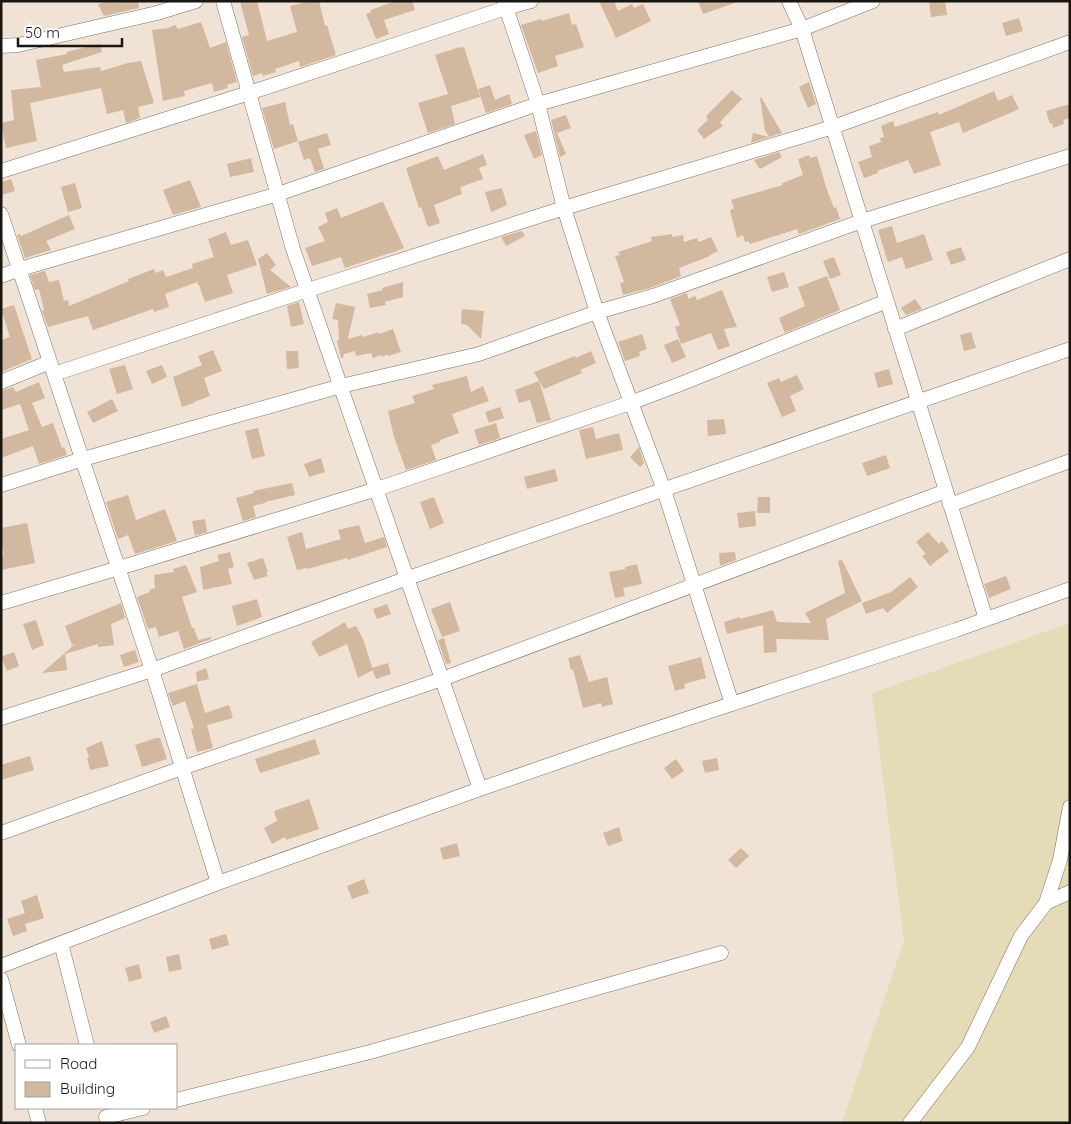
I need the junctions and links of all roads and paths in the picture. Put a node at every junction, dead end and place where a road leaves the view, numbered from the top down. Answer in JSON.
{"nodes":[{"id":1,"x":196,"y":1,"type":"edge"},
{"id":2,"x":223,"y":1,"type":"edge"},
{"id":3,"x":531,"y":1,"type":"edge"},
{"id":4,"x":789,"y":1,"type":"edge"},
{"id":5,"x":873,"y":1,"type":"edge"},
{"id":6,"x":505,"y":5,"type":"edge"},
{"id":7,"x":802,"y":29,"type":"junction"},
{"id":8,"x":1070,"y":42,"type":"edge"},
{"id":9,"x":1,"y":46,"type":"edge"},
{"id":10,"x":249,"y":93,"type":"junction"},
{"id":11,"x":538,"y":104,"type":"junction"},
{"id":12,"x":832,"y":127,"type":"junction"},
{"id":13,"x":1070,"y":156,"type":"edge"},
{"id":14,"x":1,"y":171,"type":"edge"},
{"id":15,"x":278,"y":194,"type":"junction"},
{"id":16,"x":564,"y":208,"type":"junction"},
{"id":17,"x":1,"y":214,"type":"edge"},
{"id":18,"x":862,"y":221,"type":"junction"},
{"id":19,"x":1070,"y":259,"type":"edge"},
{"id":20,"x":20,"y":269,"type":"junction"},
{"id":21,"x":1,"y":276,"type":"edge"},
{"id":22,"x":308,"y":290,"type":"junction"},
{"id":23,"x":886,"y":301,"type":"junction"},
{"id":24,"x":597,"y":312,"type":"junction"},
{"id":25,"x":895,"y":329,"type":"junction"},
{"id":26,"x":1070,"y":349,"type":"edge"},
{"id":27,"x":52,"y":368,"type":"junction"},
{"id":28,"x":1,"y":382,"type":"edge"},
{"id":29,"x":341,"y":386,"type":"junction"},
{"id":30,"x":918,"y":402,"type":"junction"},
{"id":31,"x":630,"y":403,"type":"junction"},
{"id":32,"x":83,"y":459,"type":"junction"},
{"id":33,"x":1070,"y":461,"type":"edge"},
{"id":34,"x":1,"y":485,"type":"edge"},
{"id":35,"x":377,"y":489,"type":"junction"},
{"id":36,"x":664,"y":490,"type":"junction"},
{"id":37,"x":948,"y":498,"type":"junction"},
{"id":38,"x":119,"y":568,"type":"junction"},
{"id":39,"x":408,"y":578,"type":"junction"},
{"id":40,"x":694,"y":585,"type":"junction"},
{"id":41,"x":1070,"y":589,"type":"edge"},
{"id":42,"x":1,"y":603,"type":"edge"},
{"id":43,"x":986,"y":620,"type":"junction"},
{"id":44,"x":152,"y":670,"type":"junction"},
{"id":45,"x":442,"y":679,"type":"junction"},
{"id":46,"x":732,"y":704,"type":"junction"},
{"id":47,"x":1,"y":718,"type":"edge"},
{"id":48,"x":182,"y":768,"type":"junction"},
{"id":49,"x":480,"y":789,"type":"junction"},
{"id":50,"x":1070,"y":807,"type":"edge"},
{"id":51,"x":1,"y":833,"type":"edge"},
{"id":52,"x":218,"y":883,"type":"junction"},
{"id":53,"x":1070,"y":892,"type":"edge"},
{"id":54,"x":1046,"y":903,"type":"junction"},
{"id":55,"x":61,"y":943,"type":"junction"},
{"id":56,"x":721,"y":953,"type":"dead end"},
{"id":57,"x":1,"y":966,"type":"edge"},
{"id":58,"x":1,"y":979,"type":"edge"},
{"id":59,"x":19,"y":1044,"type":"edge"},
{"id":60,"x":87,"y":1044,"type":"edge"},
{"id":61,"x":178,"y":1100,"type":"edge"},
{"id":62,"x":35,"y":1109,"type":"edge"},
{"id":63,"x":138,"y":1109,"type":"edge"},
{"id":64,"x":105,"y":1116,"type":"edge"},
{"id":65,"x":39,"y":1123,"type":"edge"},
{"id":66,"x":910,"y":1123,"type":"edge"}],
"edges":[{"from":1,"to":9,"type":"street"},
{"from":2,"to":10,"type":"street"},
{"from":3,"to":6,"type":"street"},
{"from":4,"to":7,"type":"street"},
{"from":5,"to":7,"type":"street"},
{"from":6,"to":10,"type":"street"},
{"from":6,"to":11,"type":"street"},
{"from":7,"to":11,"type":"street"},
{"from":7,"to":12,"type":"street"},
{"from":8,"to":12,"type":"street"},
{"from":10,"to":14,"type":"street"},
{"from":10,"to":15,"type":"street"},
{"from":11,"to":15,"type":"street"},
{"from":11,"to":16,"type":"street"},
{"from":12,"to":16,"type":"street"},
{"from":12,"to":18,"type":"street"},
{"from":13,"to":18,"type":"street"},
{"from":15,"to":20,"type":"street"},
{"from":15,"to":22,"type":"street"},
{"from":16,"to":22,"type":"street"},
{"from":16,"to":24,"type":"street"},
{"from":17,"to":20,"type":"street"},
{"from":18,"to":23,"type":"street"},
{"from":18,"to":24,"type":"street"},
{"from":19,"to":25,"type":"street"},
{"from":20,"to":21,"type":"street"},
{"from":20,"to":27,"type":"street"},
{"from":22,"to":27,"type":"street"},
{"from":22,"to":29,"type":"street"},
{"from":23,"to":25,"type":"street"},
{"from":23,"to":31,"type":"street"},
{"from":24,"to":29,"type":"street"},
{"from":24,"to":31,"type":"street"},
{"from":25,"to":30,"type":"street"},
{"from":26,"to":30,"type":"street"},
{"from":27,"to":28,"type":"street"},
{"from":27,"to":32,"type":"street"},
{"from":29,"to":32,"type":"street"},
{"from":29,"to":35,"type":"street"},
{"from":30,"to":36,"type":"street"},
{"from":30,"to":37,"type":"street"},
{"from":31,"to":35,"type":"street"},
{"from":31,"to":36,"type":"street"},
{"from":32,"to":34,"type":"street"},
{"from":32,"to":38,"type":"street"},
{"from":33,"to":37,"type":"street"},
{"from":35,"to":38,"type":"street"},
{"from":35,"to":39,"type":"street"},
{"from":36,"to":39,"type":"street"},
{"from":36,"to":40,"type":"street"},
{"from":37,"to":40,"type":"street"},
{"from":37,"to":43,"type":"street"},
{"from":38,"to":42,"type":"street"},
{"from":38,"to":44,"type":"street"},
{"from":39,"to":44,"type":"street"},
{"from":39,"to":45,"type":"street"},
{"from":40,"to":45,"type":"street"},
{"from":40,"to":46,"type":"street"},
{"from":41,"to":43,"type":"street"},
{"from":43,"to":46,"type":"street"},
{"from":44,"to":47,"type":"street"},
{"from":44,"to":48,"type":"street"},
{"from":45,"to":48,"type":"street"},
{"from":45,"to":49,"type":"street"},
{"from":46,"to":49,"type":"street"},
{"from":48,"to":51,"type":"street"},
{"from":48,"to":52,"type":"street"},
{"from":49,"to":52,"type":"street"},
{"from":50,"to":54,"type":"street"},
{"from":52,"to":55,"type":"street"},
{"from":53,"to":54,"type":"street"},
{"from":54,"to":66,"type":"street"},
{"from":55,"to":57,"type":"street"},
{"from":55,"to":60,"type":"street"},
{"from":56,"to":61,"type":"street"},
{"from":58,"to":59,"type":"street"},
{"from":62,"to":65,"type":"street"},
{"from":63,"to":64,"type":"street"}]}
